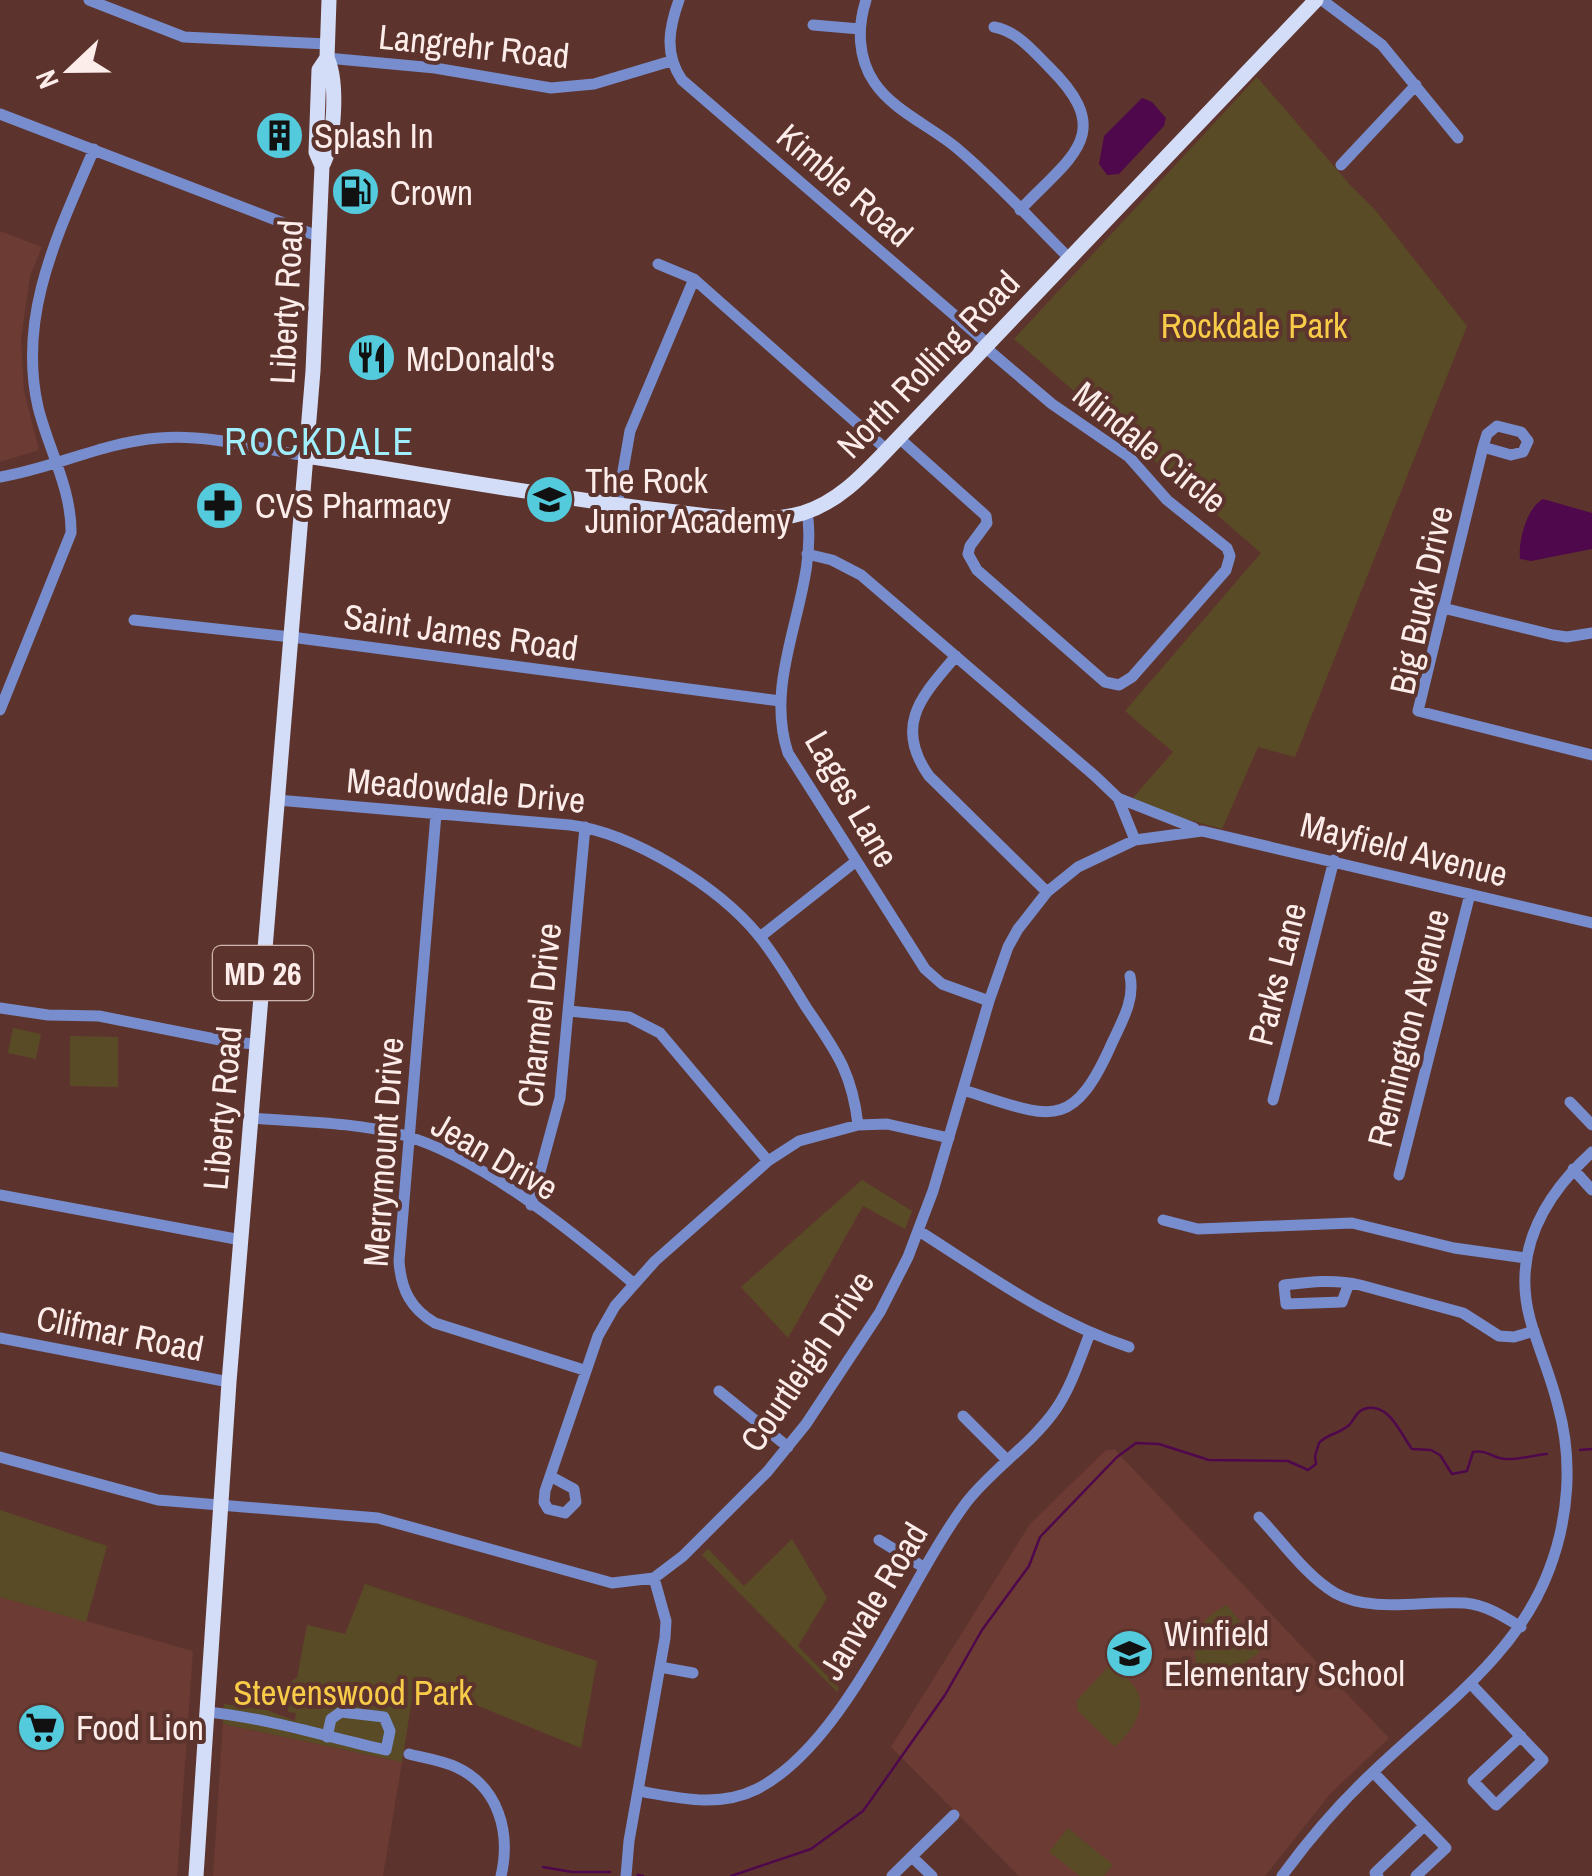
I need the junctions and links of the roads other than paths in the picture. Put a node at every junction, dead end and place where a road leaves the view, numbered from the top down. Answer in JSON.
{"nodes":[{"id":1,"x":89,"y":0,"type":"edge"},
{"id":2,"x":329,"y":0,"type":"edge"},
{"id":3,"x":680,"y":0,"type":"edge"},
{"id":4,"x":866,"y":0,"type":"edge"},
{"id":5,"x":1319,"y":0,"type":"edge"},
{"id":6,"x":813,"y":25,"type":"dead end"},
{"id":7,"x":994,"y":27,"type":"dead end"},
{"id":8,"x":860,"y":29,"type":"junction"},
{"id":9,"x":327,"y":51,"type":"junction"},
{"id":10,"x":671,"y":61,"type":"junction"},
{"id":11,"x":1416,"y":84,"type":"junction"},
{"id":12,"x":0,"y":114,"type":"edge"},
{"id":13,"x":1458,"y":138,"type":"dead end"},
{"id":14,"x":94,"y":149,"type":"junction"},
{"id":15,"x":1341,"y":165,"type":"dead end"},
{"id":16,"x":1020,"y":210,"type":"junction"},
{"id":17,"x":320,"y":237,"type":"junction"},
{"id":18,"x":1071,"y":260,"type":"junction"},
{"id":19,"x":658,"y":264,"type":"dead end"},
{"id":20,"x":694,"y":279,"type":"junction"},
{"id":21,"x":988,"y":347,"type":"junction"},
{"id":22,"x":900,"y":438,"type":"junction"},
{"id":23,"x":1484,"y":447,"type":"dead end"},
{"id":24,"x":888,"y":450,"type":"junction"},
{"id":25,"x":306,"y":456,"type":"junction"},
{"id":26,"x":55,"y":462,"type":"junction"},
{"id":27,"x":0,"y":477,"type":"edge"},
{"id":28,"x":618,"y":505,"type":"junction"},
{"id":29,"x":807,"y":512,"type":"junction"},
{"id":30,"x":808,"y":554,"type":"junction"},
{"id":31,"x":1444,"y":608,"type":"junction"},
{"id":32,"x":134,"y":620,"type":"dead end"},
{"id":33,"x":1592,"y":633,"type":"edge"},
{"id":34,"x":291,"y":637,"type":"junction"},
{"id":35,"x":956,"y":656,"type":"junction"},
{"id":36,"x":780,"y":702,"type":"junction"},
{"id":37,"x":0,"y":710,"type":"edge"},
{"id":38,"x":1592,"y":755,"type":"edge"},
{"id":39,"x":1118,"y":798,"type":"junction"},
{"id":40,"x":277,"y":800,"type":"junction"},
{"id":41,"x":436,"y":814,"type":"junction"},
{"id":42,"x":585,"y":826,"type":"junction"},
{"id":43,"x":1202,"y":831,"type":"junction"},
{"id":44,"x":1135,"y":840,"type":"junction"},
{"id":45,"x":1334,"y":860,"type":"junction"},
{"id":46,"x":855,"y":862,"type":"junction"},
{"id":47,"x":1047,"y":892,"type":"junction"},
{"id":48,"x":1470,"y":894,"type":"junction"},
{"id":49,"x":1592,"y":923,"type":"edge"},
{"id":50,"x":760,"y":936,"type":"junction"},
{"id":51,"x":1130,"y":976,"type":"dead end"},
{"id":52,"x":989,"y":1001,"type":"junction"},
{"id":53,"x":0,"y":1008,"type":"edge"},
{"id":54,"x":568,"y":1011,"type":"junction"},
{"id":55,"x":257,"y":1044,"type":"junction"},
{"id":56,"x":963,"y":1090,"type":"junction"},
{"id":57,"x":1273,"y":1100,"type":"dead end"},
{"id":58,"x":1570,"y":1102,"type":"dead end"},
{"id":59,"x":251,"y":1118,"type":"junction"},
{"id":60,"x":1592,"y":1124,"type":"edge"},
{"id":61,"x":858,"y":1125,"type":"junction"},
{"id":62,"x":408,"y":1137,"type":"junction"},
{"id":63,"x":949,"y":1138,"type":"junction"},
{"id":64,"x":1592,"y":1152,"type":"edge"},
{"id":65,"x":768,"y":1161,"type":"junction"},
{"id":66,"x":1573,"y":1169,"type":"junction"},
{"id":67,"x":1399,"y":1174,"type":"dead end"},
{"id":68,"x":1592,"y":1190,"type":"edge"},
{"id":69,"x":0,"y":1195,"type":"edge"},
{"id":70,"x":531,"y":1205,"type":"junction"},
{"id":71,"x":1163,"y":1220,"type":"dead end"},
{"id":72,"x":919,"y":1231,"type":"junction"},
{"id":73,"x":241,"y":1240,"type":"junction"},
{"id":74,"x":1526,"y":1258,"type":"junction"},
{"id":75,"x":633,"y":1283,"type":"junction"},
{"id":76,"x":1349,"y":1283,"type":"junction"},
{"id":77,"x":1534,"y":1332,"type":"junction"},
{"id":78,"x":1090,"y":1334,"type":"junction"},
{"id":79,"x":0,"y":1338,"type":"edge"},
{"id":80,"x":1129,"y":1347,"type":"dead end"},
{"id":81,"x":584,"y":1370,"type":"junction"},
{"id":82,"x":230,"y":1382,"type":"junction"},
{"id":83,"x":719,"y":1391,"type":"dead end"},
{"id":84,"x":963,"y":1416,"type":"dead end"},
{"id":85,"x":788,"y":1447,"type":"junction"},
{"id":86,"x":0,"y":1456,"type":"edge"},
{"id":87,"x":1007,"y":1460,"type":"junction"},
{"id":88,"x":550,"y":1476,"type":"dead end"},
{"id":89,"x":221,"y":1506,"type":"junction"},
{"id":90,"x":1259,"y":1517,"type":"dead end"},
{"id":91,"x":879,"y":1540,"type":"dead end"},
{"id":92,"x":925,"y":1568,"type":"junction"},
{"id":93,"x":654,"y":1578,"type":"junction"},
{"id":94,"x":1521,"y":1627,"type":"junction"},
{"id":95,"x":660,"y":1667,"type":"junction"},
{"id":96,"x":693,"y":1672,"type":"dead end"},
{"id":97,"x":1471,"y":1684,"type":"junction"},
{"id":98,"x":207,"y":1712,"type":"junction"},
{"id":99,"x":1521,"y":1736,"type":"junction"},
{"id":100,"x":327,"y":1737,"type":"junction"},
{"id":101,"x":409,"y":1754,"type":"dead end"},
{"id":102,"x":1373,"y":1772,"type":"junction"},
{"id":103,"x":638,"y":1791,"type":"junction"},
{"id":104,"x":954,"y":1815,"type":"dead end"},
{"id":105,"x":1424,"y":1826,"type":"junction"},
{"id":106,"x":912,"y":1857,"type":"junction"},
{"id":107,"x":196,"y":1876,"type":"edge"},
{"id":108,"x":501,"y":1876,"type":"edge"},
{"id":109,"x":626,"y":1876,"type":"edge"},
{"id":110,"x":892,"y":1876,"type":"edge"},
{"id":111,"x":932,"y":1876,"type":"edge"},
{"id":112,"x":1282,"y":1876,"type":"edge"},
{"id":113,"x":1378,"y":1876,"type":"edge"},
{"id":114,"x":1416,"y":1876,"type":"edge"}],
"edges":[{"from":1,"to":9,"type":"street","name":"Langrehr Road"},
{"from":2,"to":9,"type":"main road","name":"Liberty Road","number":"MD 26"},
{"from":3,"to":10,"type":"street"},
{"from":4,"to":8,"type":"street"},
{"from":5,"to":11,"type":"street"},
{"from":5,"to":18,"type":"main road","name":"North Rolling Road"},
{"from":6,"to":8,"type":"street"},
{"from":7,"to":16,"type":"street"},
{"from":8,"to":16,"type":"street"},
{"from":9,"to":10,"type":"street","name":"Langrehr Road"},
{"from":9,"to":17,"type":"main road","name":"Liberty Road","number":"MD 26"},
{"from":10,"to":21,"type":"street","name":"Kimble Road"},
{"from":11,"to":13,"type":"street"},
{"from":11,"to":15,"type":"street"},
{"from":12,"to":14,"type":"street"},
{"from":14,"to":17,"type":"street"},
{"from":14,"to":26,"type":"street"},
{"from":16,"to":18,"type":"street"},
{"from":17,"to":25,"type":"main road","name":"Liberty Road","number":"MD 26"},
{"from":18,"to":21,"type":"main road","name":"North Rolling Road"},
{"from":19,"to":20,"type":"street"},
{"from":20,"to":24,"type":"street"},
{"from":20,"to":28,"type":"street"},
{"from":21,"to":22,"type":"main road","name":"North Rolling Road"},
{"from":21,"to":22,"type":"street","name":"Mindale Circle"},
{"from":22,"to":24,"type":"main road","name":"North Rolling Road"},
{"from":23,"to":31,"type":"street","name":"Big Buck Drive"},
{"from":24,"to":29,"type":"main road","name":"North Rolling Road"},
{"from":25,"to":26,"type":"street","name":"North Rolling Road"},
{"from":25,"to":28,"type":"main road","name":"North Rolling Road"},
{"from":25,"to":34,"type":"main road","name":"Liberty Road","number":"MD 26"},
{"from":26,"to":27,"type":"street","name":"North Rolling Road"},
{"from":26,"to":37,"type":"street"},
{"from":28,"to":29,"type":"main road","name":"North Rolling Road"},
{"from":29,"to":30,"type":"street","name":"Lages Lane"},
{"from":30,"to":35,"type":"street","name":"Mayfield Avenue"},
{"from":30,"to":36,"type":"street","name":"Lages Lane"},
{"from":31,"to":33,"type":"street"},
{"from":31,"to":38,"type":"street","name":"Big Buck Drive"},
{"from":32,"to":34,"type":"street","name":"Saint James Road"},
{"from":34,"to":36,"type":"street","name":"Saint James Road"},
{"from":34,"to":40,"type":"main road","name":"Liberty Road","number":"MD 26"},
{"from":35,"to":39,"type":"street","name":"Mayfield Avenue"},
{"from":35,"to":47,"type":"street"},
{"from":36,"to":46,"type":"street","name":"Lages Lane"},
{"from":39,"to":43,"type":"street","name":"Mayfield Avenue"},
{"from":39,"to":44,"type":"street","name":"Mayfield Avenue"},
{"from":40,"to":41,"type":"street","name":"Meadowdale Drive"},
{"from":40,"to":55,"type":"main road","name":"Liberty Road","number":"MD 26"},
{"from":41,"to":42,"type":"street","name":"Meadowdale Drive"},
{"from":41,"to":62,"type":"street","name":"Merrymount Drive"},
{"from":42,"to":50,"type":"street","name":"Meadowdale Drive"},
{"from":42,"to":54,"type":"street","name":"Charmel Drive"},
{"from":43,"to":44,"type":"street","name":"Mayfield Avenue"},
{"from":43,"to":45,"type":"street","name":"Mayfield Avenue"},
{"from":44,"to":47,"type":"street","name":"Courtleigh Drive"},
{"from":45,"to":48,"type":"street","name":"Mayfield Avenue"},
{"from":45,"to":57,"type":"street","name":"Parks Lane"},
{"from":46,"to":50,"type":"street"},
{"from":46,"to":52,"type":"street","name":"Lages Lane"},
{"from":47,"to":52,"type":"street","name":"Courtleigh Drive"},
{"from":48,"to":49,"type":"street","name":"Mayfield Avenue"},
{"from":48,"to":67,"type":"street","name":"Remington Avenue"},
{"from":50,"to":61,"type":"street","name":"Meadowdale Drive"},
{"from":51,"to":56,"type":"street"},
{"from":52,"to":56,"type":"street","name":"Courtleigh Drive"},
{"from":53,"to":55,"type":"street"},
{"from":54,"to":65,"type":"street"},
{"from":54,"to":70,"type":"street","name":"Charmel Drive"},
{"from":55,"to":59,"type":"main road","name":"Liberty Road","number":"MD 26"},
{"from":56,"to":63,"type":"street","name":"Courtleigh Drive"},
{"from":58,"to":60,"type":"street"},
{"from":59,"to":62,"type":"street","name":"Jean Drive"},
{"from":59,"to":73,"type":"main road","name":"Liberty Road","number":"MD 26"},
{"from":61,"to":63,"type":"street"},
{"from":61,"to":65,"type":"street"},
{"from":62,"to":70,"type":"street","name":"Jean Drive"},
{"from":62,"to":81,"type":"street","name":"Merrymount Drive"},
{"from":63,"to":72,"type":"street","name":"Courtleigh Drive"},
{"from":64,"to":66,"type":"street"},
{"from":65,"to":75,"type":"street"},
{"from":66,"to":68,"type":"street"},
{"from":66,"to":74,"type":"street"},
{"from":69,"to":73,"type":"street"},
{"from":70,"to":75,"type":"street","name":"Jean Drive"},
{"from":71,"to":74,"type":"street"},
{"from":72,"to":78,"type":"street"},
{"from":72,"to":85,"type":"street","name":"Courtleigh Drive"},
{"from":73,"to":82,"type":"main road","name":"Liberty Road","number":"MD 26"},
{"from":74,"to":77,"type":"street"},
{"from":75,"to":81,"type":"street"},
{"from":76,"to":76,"type":"street"},
{"from":76,"to":77,"type":"street"},
{"from":77,"to":94,"type":"street"},
{"from":78,"to":80,"type":"street"},
{"from":78,"to":87,"type":"street","name":"Janvale Road"},
{"from":79,"to":82,"type":"street","name":"Clifmar Road"},
{"from":81,"to":88,"type":"street"},
{"from":82,"to":89,"type":"main road","name":"Liberty Road","number":"MD 26"},
{"from":83,"to":85,"type":"street"},
{"from":84,"to":87,"type":"street"},
{"from":85,"to":93,"type":"street","name":"Courtleigh Drive"},
{"from":86,"to":89,"type":"street"},
{"from":87,"to":92,"type":"street","name":"Janvale Road"},
{"from":89,"to":93,"type":"street"},
{"from":89,"to":98,"type":"main road","name":"Liberty Road","number":"MD 26"},
{"from":90,"to":94,"type":"street"},
{"from":91,"to":92,"type":"street"},
{"from":92,"to":103,"type":"street","name":"Janvale Road"},
{"from":93,"to":95,"type":"street"},
{"from":94,"to":97,"type":"street"},
{"from":95,"to":96,"type":"street"},
{"from":95,"to":103,"type":"street"},
{"from":97,"to":99,"type":"street"},
{"from":97,"to":102,"type":"street"},
{"from":98,"to":100,"type":"street"},
{"from":98,"to":107,"type":"main road","name":"Liberty Road","number":"MD 26"},
{"from":99,"to":99,"type":"street"},
{"from":100,"to":100,"type":"street"},
{"from":101,"to":108,"type":"street"},
{"from":102,"to":105,"type":"street"},
{"from":102,"to":112,"type":"street"},
{"from":103,"to":109,"type":"street"},
{"from":104,"to":106,"type":"street"},
{"from":105,"to":113,"type":"street"},
{"from":105,"to":114,"type":"street"},
{"from":106,"to":110,"type":"street"},
{"from":106,"to":111,"type":"street"}]}
